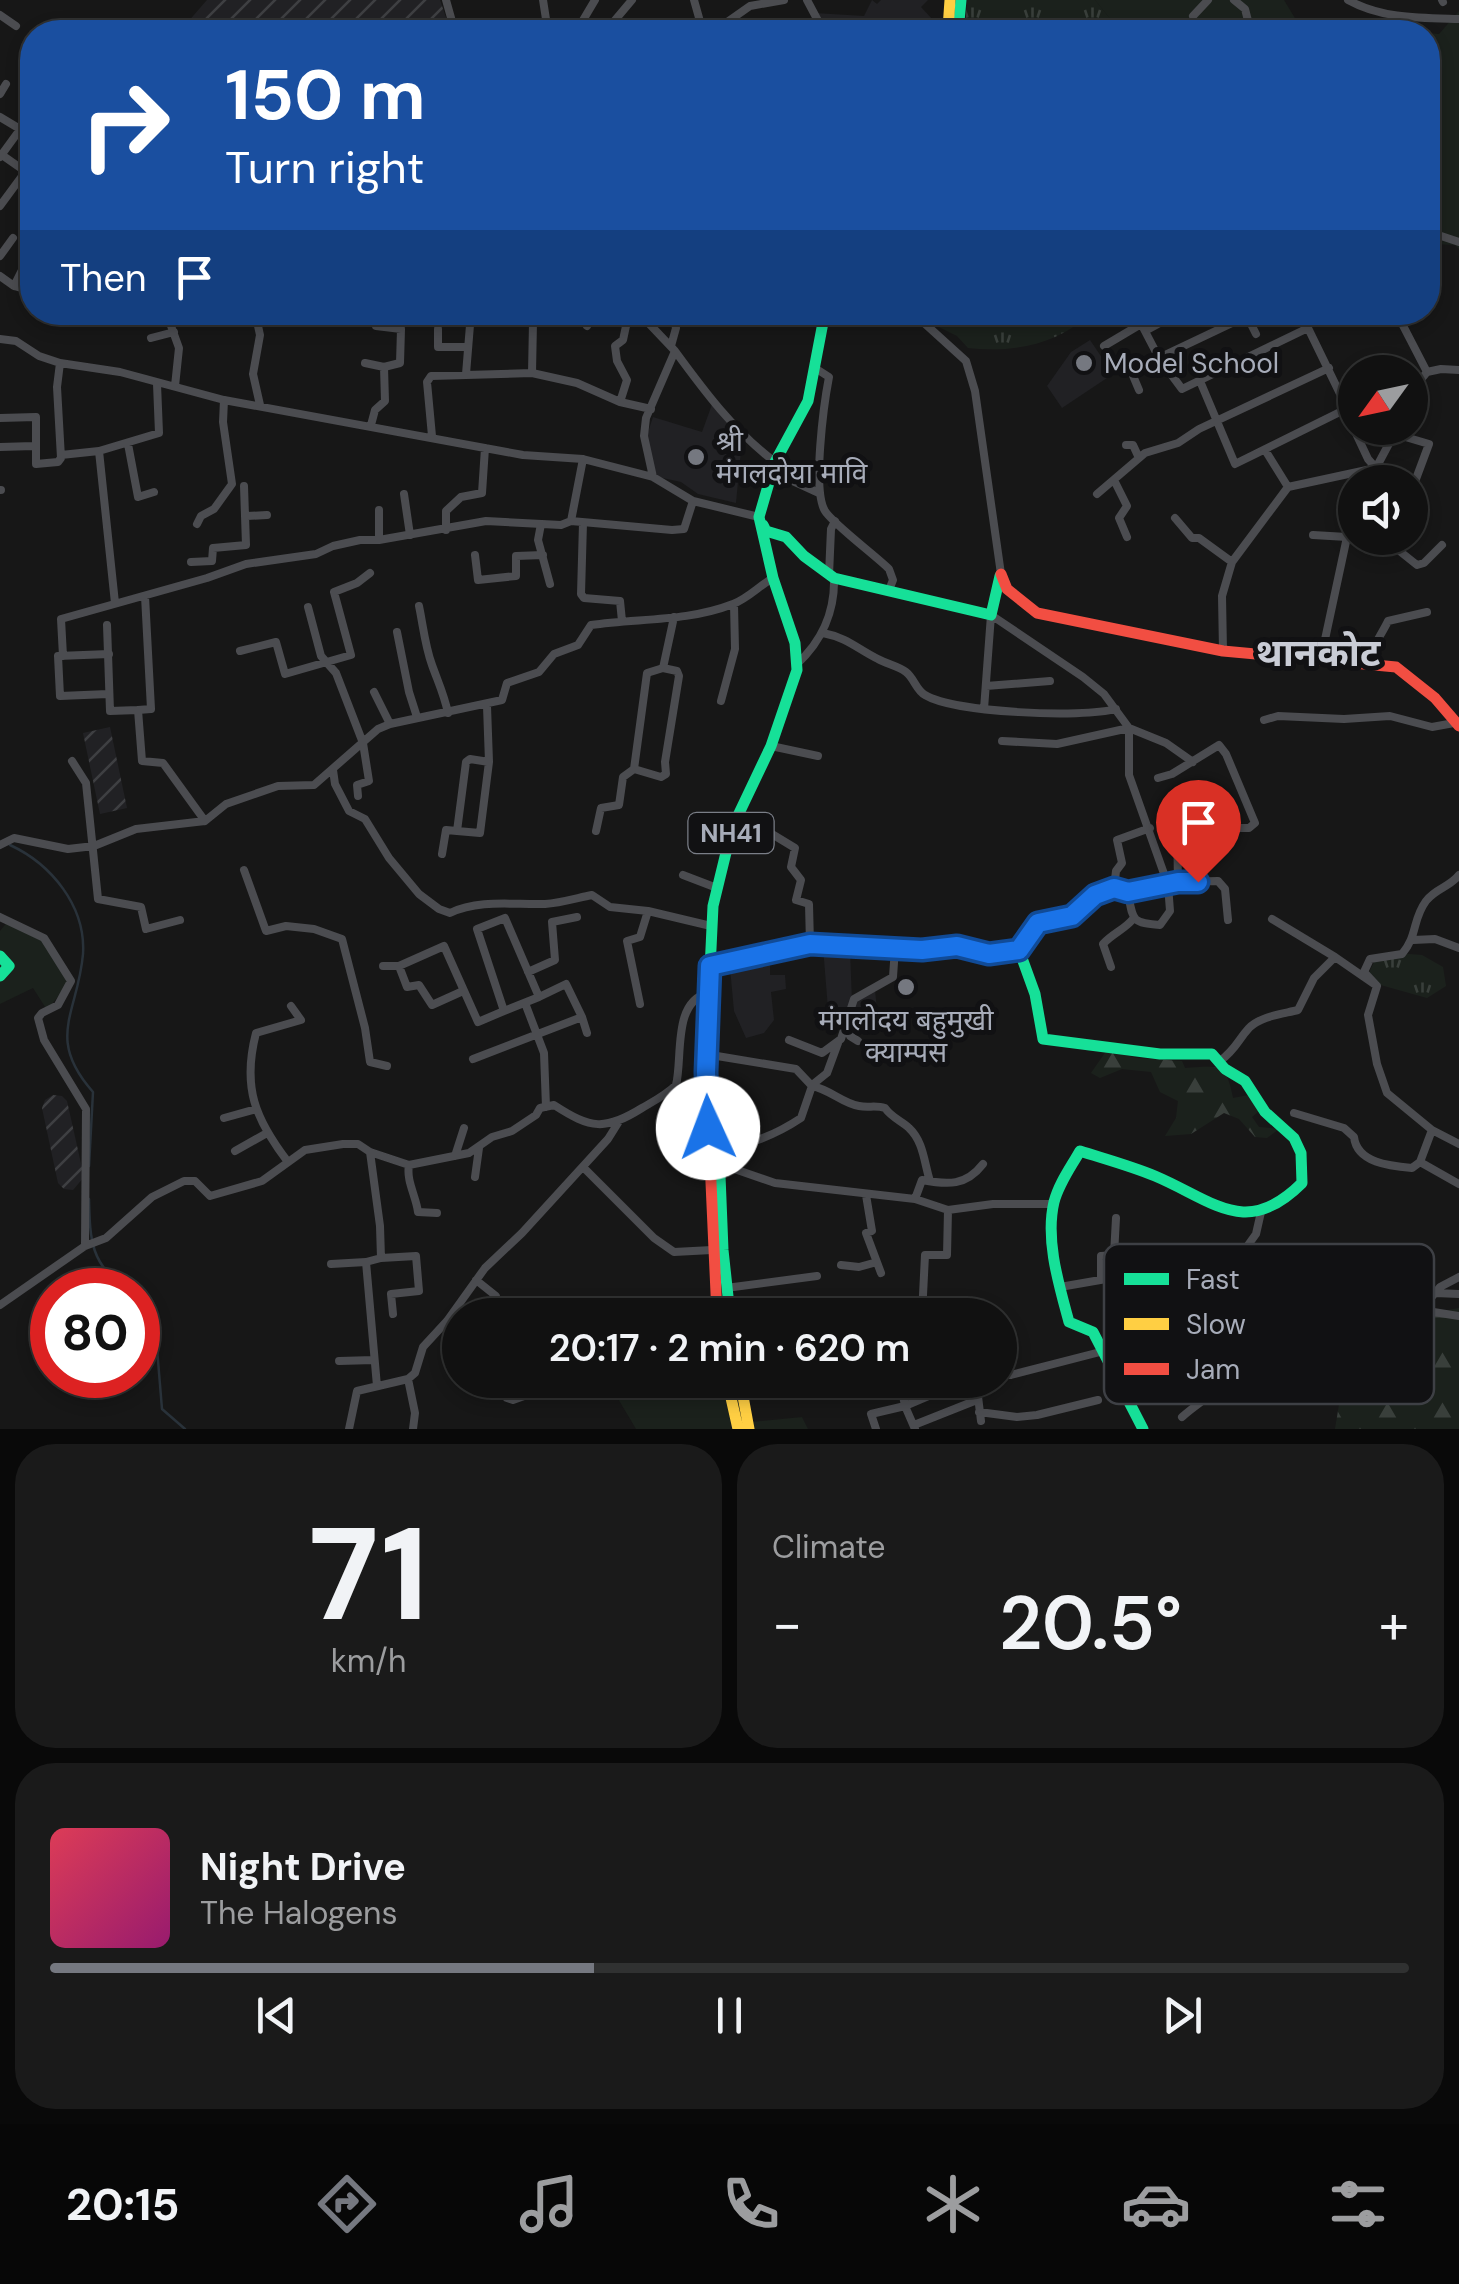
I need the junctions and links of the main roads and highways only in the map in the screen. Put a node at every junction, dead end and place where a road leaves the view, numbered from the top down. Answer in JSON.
{"nodes":[{"id":1,"x":823,"y":325,"type":"edge"},
{"id":2,"x":759,"y":517,"type":"junction"},
{"id":3,"x":1456,"y":725,"type":"edge"},
{"id":4,"x":1019,"y":950,"type":"road end"},
{"id":5,"x":0,"y":956,"type":"edge"},
{"id":6,"x":0,"y":976,"type":"edge"},
{"id":7,"x":714,"y":1149,"type":"junction"},
{"id":8,"x":716,"y":1298,"type":"edge"},
{"id":9,"x":727,"y":1298,"type":"edge"},
{"id":10,"x":1104,"y":1351,"type":"edge"},
{"id":11,"x":732,"y":1398,"type":"edge"},
{"id":12,"x":744,"y":1398,"type":"edge"},
{"id":13,"x":1130,"y":1404,"type":"edge"},
{"id":14,"x":738,"y":1429,"type":"edge"},
{"id":15,"x":750,"y":1429,"type":"edge"},
{"id":16,"x":1143,"y":1429,"type":"edge"}],
"edges":[{"from":1,"to":2,"type":"main road","number":"NH41"},
{"from":2,"to":3,"type":"main road"},
{"from":2,"to":7,"type":"main road","number":"NH41"},
{"from":4,"to":10,"type":"main road"},
{"from":5,"to":6,"type":"main road"},
{"from":7,"to":8,"type":"main road","number":"NH41"},
{"from":7,"to":9,"type":"main road","number":"NH41"},
{"from":11,"to":14,"type":"main road"},
{"from":12,"to":15,"type":"main road"},
{"from":13,"to":16,"type":"main road"}]}
